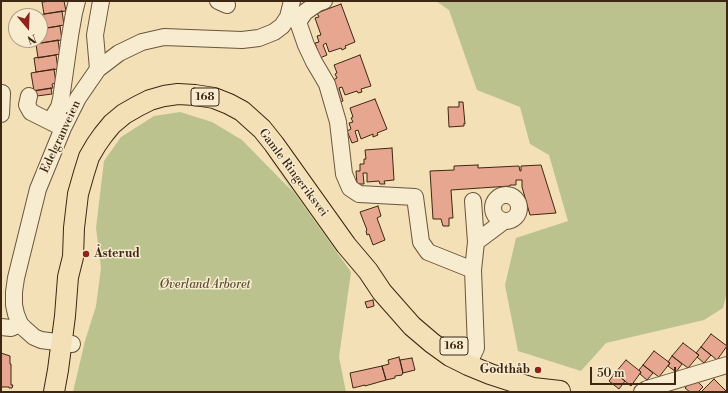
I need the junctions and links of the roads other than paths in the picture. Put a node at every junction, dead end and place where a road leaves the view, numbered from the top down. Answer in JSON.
{"nodes":[{"id":1,"x":78,"y":1,"type":"edge"},
{"id":2,"x":101,"y":1,"type":"edge"},
{"id":3,"x":292,"y":1,"type":"edge"},
{"id":4,"x":324,"y":1,"type":"edge"},
{"id":5,"x":293,"y":19,"type":"junction"},
{"id":6,"x":98,"y":69,"type":"junction"},
{"id":7,"x":2,"y":92,"type":"edge"},
{"id":8,"x":29,"y":96,"type":"dead end"},
{"id":9,"x":1,"y":114,"type":"edge"},
{"id":10,"x":58,"y":125,"type":"junction"},
{"id":11,"x":473,"y":201,"type":"dead end"},
{"id":12,"x":504,"y":222,"type":"dead end"},
{"id":13,"x":476,"y":242,"type":"junction"},
{"id":14,"x":473,"y":270,"type":"junction"},
{"id":15,"x":20,"y":324,"type":"junction"},
{"id":16,"x":2,"y":326,"type":"edge"},
{"id":17,"x":67,"y":344,"type":"junction"},
{"id":18,"x":470,"y":361,"type":"junction"},
{"id":19,"x":727,"y":365,"type":"edge"},
{"id":20,"x":562,"y":391,"type":"edge"},
{"id":21,"x":54,"y":392,"type":"edge"},
{"id":22,"x":64,"y":392,"type":"edge"},
{"id":23,"x":642,"y":392,"type":"edge"}],
"edges":[{"from":1,"to":10,"type":"street"},
{"from":2,"to":6,"type":"street"},
{"from":3,"to":5,"type":"street","name":"Edelgranveien"},
{"from":4,"to":5,"type":"street"},
{"from":5,"to":6,"type":"street","name":"Edelgranveien"},
{"from":5,"to":14,"type":"street"},
{"from":6,"to":10,"type":"street","name":"Edelgranveien"},
{"from":7,"to":9,"type":"street"},
{"from":8,"to":10,"type":"street"},
{"from":10,"to":15,"type":"street","name":"Edelgranveien"},
{"from":11,"to":13,"type":"street"},
{"from":12,"to":13,"type":"street"},
{"from":13,"to":14,"type":"street"},
{"from":14,"to":18,"type":"street"},
{"from":15,"to":16,"type":"street"},
{"from":15,"to":17,"type":"street"},
{"from":17,"to":18,"type":"main road","name":"Gamle Ringeriksvei","number":"168"},
{"from":17,"to":21,"type":"main road","name":"Gamle Ringeriksvei","number":"168"},
{"from":17,"to":22,"type":"main road","name":"Gamle Ringeriksvei","number":"168"},
{"from":18,"to":20,"type":"main road","name":"Gamle Ringeriksvei","number":"168"},
{"from":19,"to":23,"type":"street"}]}
